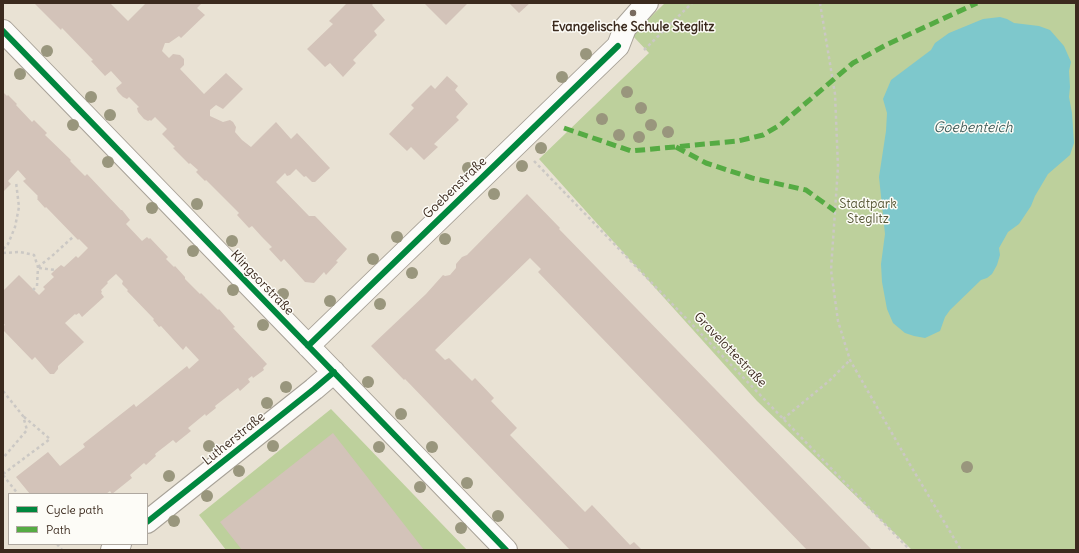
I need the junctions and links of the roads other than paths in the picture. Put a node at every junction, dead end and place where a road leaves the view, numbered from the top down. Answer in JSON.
{"nodes":[{"id":1,"x":647,"y":3,"type":"edge"},
{"id":2,"x":3,"y":31,"type":"edge"},
{"id":3,"x":308,"y":346,"type":"junction"},
{"id":4,"x":334,"y":372,"type":"junction"},
{"id":5,"x":148,"y":521,"type":"edge"},
{"id":6,"x":506,"y":550,"type":"edge"}],
"edges":[{"from":1,"to":3,"type":"street","name":"Goebenstraße"},
{"from":2,"to":3,"type":"street","name":"Klingsorstraße"},
{"from":3,"to":4,"type":"street","name":"Klingsorstraße"},
{"from":4,"to":5,"type":"street","name":"Lutherstraße"},
{"from":4,"to":6,"type":"street","name":"Klingsorstraße"}]}
